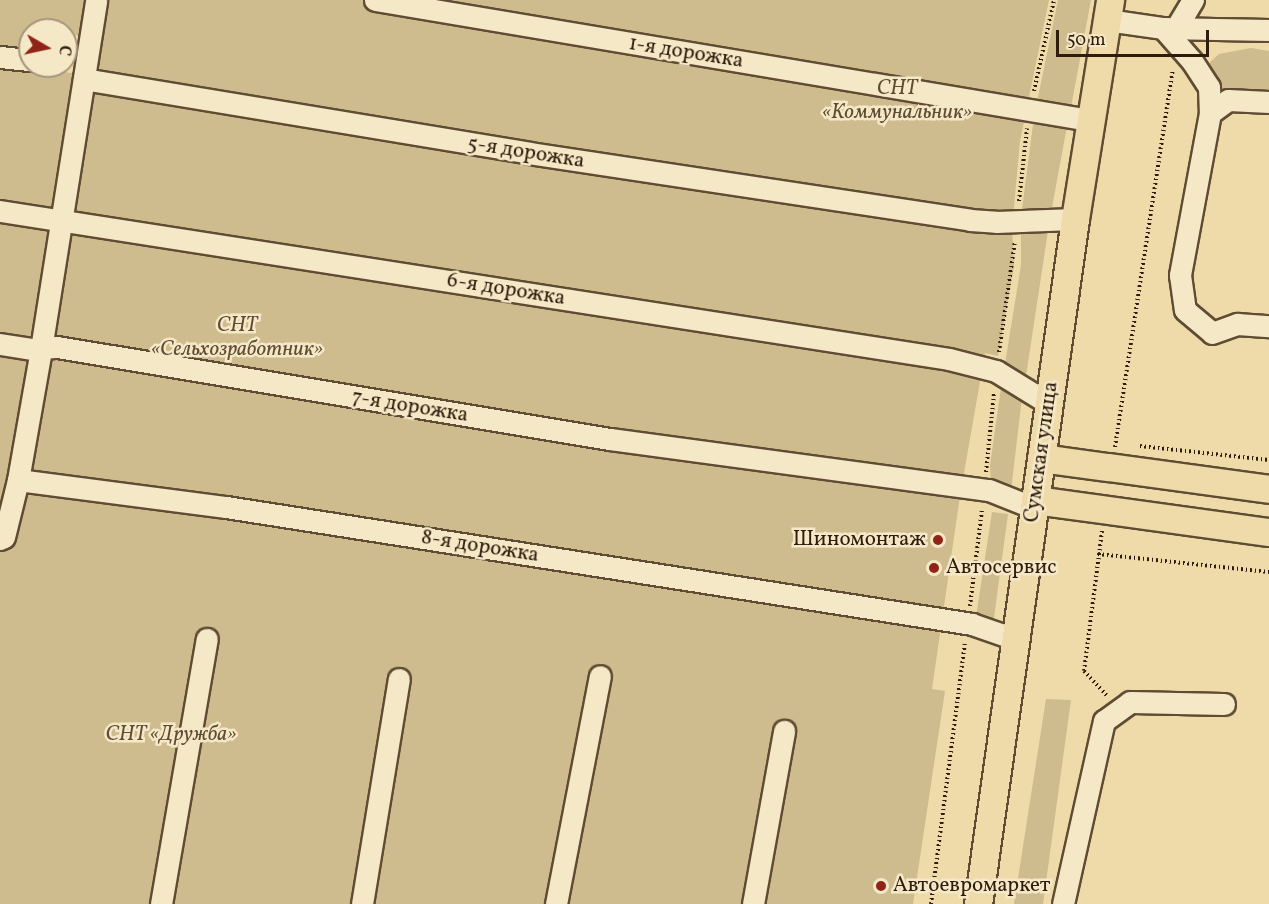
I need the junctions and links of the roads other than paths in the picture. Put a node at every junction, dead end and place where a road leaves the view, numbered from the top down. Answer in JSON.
{"nodes":[{"id":1,"x":96,"y":0,"type":"edge"},
{"id":2,"x":375,"y":0,"type":"edge"},
{"id":3,"x":1193,"y":0,"type":"edge"},
{"id":4,"x":1109,"y":10,"type":"edge"},
{"id":5,"x":1269,"y":30,"type":"edge"},
{"id":6,"x":1172,"y":33,"type":"junction"},
{"id":7,"x":0,"y":57,"type":"edge"},
{"id":8,"x":18,"y":59,"type":"edge"},
{"id":9,"x":84,"y":79,"type":"junction"},
{"id":10,"x":1269,"y":102,"type":"edge"},
{"id":11,"x":1210,"y":113,"type":"junction"},
{"id":12,"x":1090,"y":120,"type":"junction"},
{"id":13,"x":0,"y":211,"type":"edge"},
{"id":14,"x":1075,"y":219,"type":"junction"},
{"id":15,"x":62,"y":220,"type":"junction"},
{"id":16,"x":1269,"y":326,"type":"edge"},
{"id":17,"x":0,"y":344,"type":"edge"},
{"id":18,"x":37,"y":349,"type":"junction"},
{"id":19,"x":1048,"y":403,"type":"junction"},
{"id":20,"x":1041,"y":458,"type":"junction"},
{"id":21,"x":18,"y":480,"type":"junction"},
{"id":22,"x":1269,"y":489,"type":"edge"},
{"id":23,"x":1035,"y":504,"type":"junction"},
{"id":24,"x":1269,"y":532,"type":"edge"},
{"id":25,"x":0,"y":539,"type":"edge"},
{"id":26,"x":207,"y":639,"type":"dead end"},
{"id":27,"x":1015,"y":639,"type":"junction"},
{"id":28,"x":600,"y":676,"type":"dead end"},
{"id":29,"x":399,"y":679,"type":"dead end"},
{"id":30,"x":1224,"y":704,"type":"dead end"},
{"id":31,"x":784,"y":731,"type":"dead end"},
{"id":32,"x":161,"y":904,"type":"edge"},
{"id":33,"x":362,"y":904,"type":"edge"},
{"id":34,"x":556,"y":904,"type":"edge"},
{"id":35,"x":753,"y":904,"type":"edge"},
{"id":36,"x":978,"y":904,"type":"edge"},
{"id":37,"x":1063,"y":904,"type":"edge"}],
"edges":[{"from":1,"to":9,"type":"street"},
{"from":2,"to":12,"type":"street","name":"1-я дорожка"},
{"from":3,"to":6,"type":"street"},
{"from":4,"to":6,"type":"street"},
{"from":4,"to":12,"type":"main road","name":"Сумская улица"},
{"from":5,"to":6,"type":"street"},
{"from":6,"to":11,"type":"street"},
{"from":7,"to":8,"type":"street"},
{"from":9,"to":14,"type":"street","name":"5-я дорожка"},
{"from":9,"to":15,"type":"street"},
{"from":10,"to":11,"type":"street"},
{"from":11,"to":16,"type":"street"},
{"from":12,"to":14,"type":"main road","name":"Сумская улица"},
{"from":13,"to":15,"type":"street","name":"6-я дорожка"},
{"from":14,"to":19,"type":"main road","name":"Сумская улица"},
{"from":15,"to":18,"type":"street"},
{"from":15,"to":19,"type":"street","name":"6-я дорожка"},
{"from":17,"to":18,"type":"street","name":"7-я дорожка"},
{"from":18,"to":21,"type":"street"},
{"from":18,"to":23,"type":"street","name":"7-я дорожка"},
{"from":19,"to":20,"type":"main road","name":"Сумская улица"},
{"from":20,"to":22,"type":"main road"},
{"from":20,"to":23,"type":"main road","name":"Сумская улица"},
{"from":21,"to":25,"type":"street"},
{"from":21,"to":27,"type":"street","name":"8-я дорожка"},
{"from":23,"to":24,"type":"main road"},
{"from":23,"to":27,"type":"main road","name":"Сумская улица"},
{"from":26,"to":32,"type":"street"},
{"from":27,"to":36,"type":"main road","name":"Сумская улица"},
{"from":28,"to":34,"type":"street"},
{"from":29,"to":33,"type":"street"},
{"from":30,"to":37,"type":"street"},
{"from":31,"to":35,"type":"street"}]}
